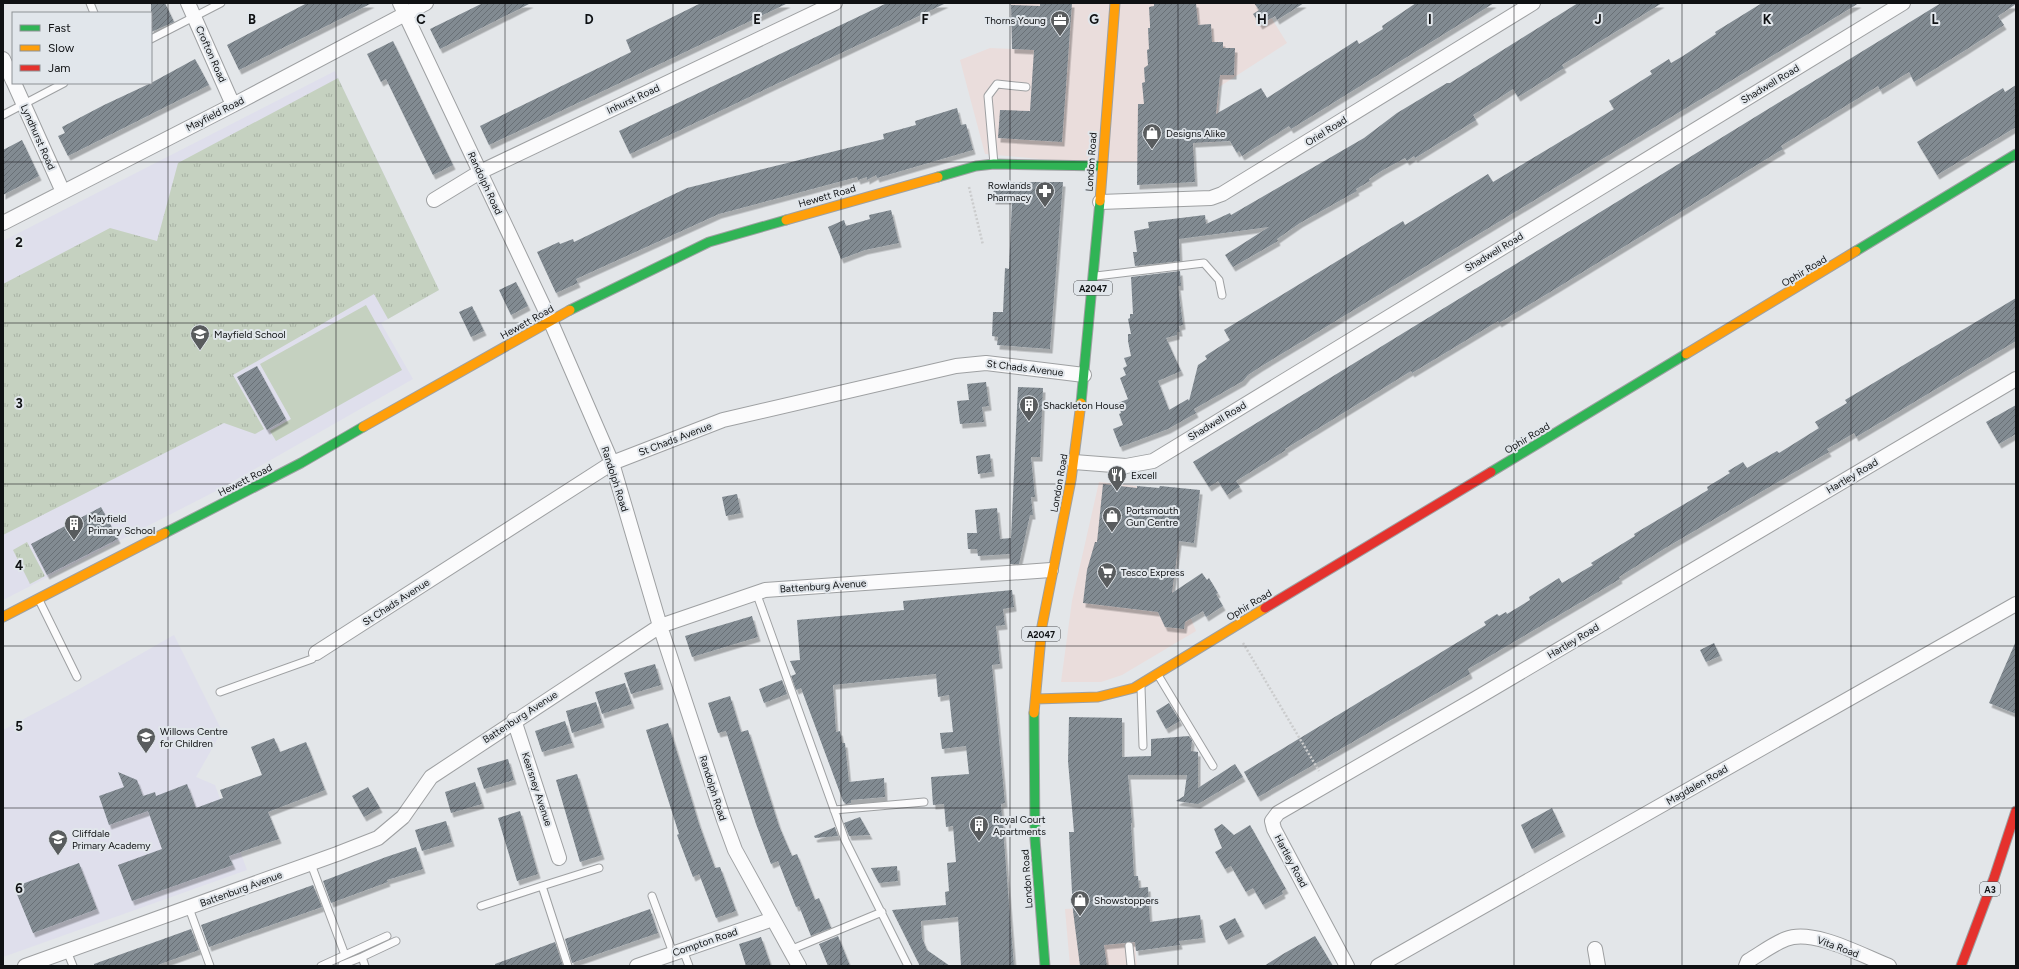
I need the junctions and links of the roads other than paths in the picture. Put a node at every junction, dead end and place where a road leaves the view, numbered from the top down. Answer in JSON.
{"nodes":[{"id":1,"x":188,"y":3,"type":"edge"},
{"id":2,"x":221,"y":3,"type":"edge"},
{"id":3,"x":426,"y":3,"type":"edge"},
{"id":4,"x":834,"y":3,"type":"edge"},
{"id":5,"x":1115,"y":3,"type":"edge"},
{"id":6,"x":1533,"y":3,"type":"edge"},
{"id":7,"x":1903,"y":3,"type":"edge"},
{"id":8,"x":403,"y":8,"type":"edge"},
{"id":9,"x":194,"y":17,"type":"junction"},
{"id":10,"x":152,"y":38,"type":"edge"},
{"id":11,"x":3,"y":59,"type":"edge"},
{"id":12,"x":12,"y":80,"type":"edge"},
{"id":13,"x":14,"y":84,"type":"edge"},
{"id":14,"x":62,"y":84,"type":"edge"},
{"id":15,"x":1026,"y":87,"type":"dead end"},
{"id":16,"x":23,"y":104,"type":"junction"},
{"id":17,"x":233,"y":105,"type":"junction"},
{"id":18,"x":3,"y":115,"type":"edge"},
{"id":19,"x":2016,"y":154,"type":"edge"},
{"id":20,"x":994,"y":164,"type":"junction"},
{"id":21,"x":1102,"y":166,"type":"junction"},
{"id":22,"x":480,"y":172,"type":"junction"},
{"id":23,"x":63,"y":192,"type":"junction"},
{"id":24,"x":434,"y":200,"type":"dead end"},
{"id":25,"x":1100,"y":202,"type":"junction"},
{"id":26,"x":3,"y":223,"type":"edge"},
{"id":27,"x":1094,"y":277,"type":"junction"},
{"id":28,"x":1222,"y":295,"type":"dead end"},
{"id":29,"x":550,"y":320,"type":"junction"},
{"id":30,"x":1084,"y":375,"type":"junction"},
{"id":31,"x":2016,"y":379,"type":"edge"},
{"id":32,"x":1074,"y":462,"type":"junction"},
{"id":33,"x":612,"y":463,"type":"junction"},
{"id":34,"x":1052,"y":570,"type":"junction"},
{"id":35,"x":756,"y":592,"type":"junction"},
{"id":36,"x":39,"y":599,"type":"junction"},
{"id":37,"x":2016,"y":604,"type":"edge"},
{"id":38,"x":3,"y":618,"type":"edge"},
{"id":39,"x":660,"y":626,"type":"junction"},
{"id":40,"x":316,"y":653,"type":"joint"},
{"id":41,"x":1158,"y":674,"type":"junction"},
{"id":42,"x":77,"y":677,"type":"dead end"},
{"id":43,"x":1141,"y":684,"type":"junction"},
{"id":44,"x":220,"y":692,"type":"dead end"},
{"id":45,"x":1036,"y":699,"type":"junction"},
{"id":46,"x":514,"y":720,"type":"junction"},
{"id":47,"x":1142,"y":746,"type":"dead end"},
{"id":48,"x":1212,"y":766,"type":"dead end"},
{"id":49,"x":924,"y":802,"type":"dead end"},
{"id":50,"x":834,"y":810,"type":"junction"},
{"id":51,"x":2016,"y":811,"type":"edge"},
{"id":52,"x":559,"y":858,"type":"dead end"},
{"id":53,"x":311,"y":864,"type":"junction"},
{"id":54,"x":599,"y":868,"type":"dead end"},
{"id":55,"x":542,"y":886,"type":"junction"},
{"id":56,"x":652,"y":896,"type":"dead end"},
{"id":57,"x":481,"y":906,"type":"dead end"},
{"id":58,"x":189,"y":908,"type":"junction"},
{"id":59,"x":882,"y":912,"type":"junction"},
{"id":60,"x":773,"y":919,"type":"junction"},
{"id":61,"x":387,"y":936,"type":"dead end"},
{"id":62,"x":396,"y":941,"type":"dead end"},
{"id":63,"x":1129,"y":946,"type":"dead end"},
{"id":64,"x":1595,"y":949,"type":"dead end"},
{"id":65,"x":790,"y":950,"type":"junction"},
{"id":66,"x":67,"y":951,"type":"junction"},
{"id":67,"x":678,"y":951,"type":"junction"},
{"id":68,"x":345,"y":955,"type":"junction"},
{"id":69,"x":362,"y":957,"type":"junction"},
{"id":70,"x":342,"y":965,"type":"edge"},
{"id":71,"x":25,"y":966,"type":"edge"},
{"id":72,"x":73,"y":966,"type":"edge"},
{"id":73,"x":210,"y":966,"type":"edge"},
{"id":74,"x":321,"y":966,"type":"edge"},
{"id":75,"x":365,"y":966,"type":"edge"},
{"id":76,"x":568,"y":966,"type":"edge"},
{"id":77,"x":636,"y":966,"type":"edge"},
{"id":78,"x":689,"y":966,"type":"edge"},
{"id":79,"x":799,"y":966,"type":"edge"},
{"id":80,"x":908,"y":966,"type":"edge"},
{"id":81,"x":1045,"y":966,"type":"edge"},
{"id":82,"x":1131,"y":966,"type":"edge"},
{"id":83,"x":1347,"y":966,"type":"edge"},
{"id":84,"x":1378,"y":966,"type":"edge"},
{"id":85,"x":1598,"y":966,"type":"edge"},
{"id":86,"x":1746,"y":966,"type":"edge"},
{"id":87,"x":1889,"y":966,"type":"edge"},
{"id":88,"x":1961,"y":966,"type":"edge"}],
"edges":[{"from":1,"to":9,"type":"street","name":"Crofton Road"},
{"from":2,"to":9,"type":"lane"},
{"from":3,"to":8,"type":"street","name":"Mayfield Road"},
{"from":4,"to":22,"type":"street","name":"Inhurst Road"},
{"from":5,"to":21,"type":"street","name":"London Road","number":"A2047"},
{"from":6,"to":25,"type":"street","name":"Oriel Road"},
{"from":7,"to":32,"type":"street","name":"Shadwell Road"},
{"from":8,"to":17,"type":"street","name":"Mayfield Road"},
{"from":8,"to":22,"type":"street","name":"Randolph Road"},
{"from":9,"to":10,"type":"lane"},
{"from":9,"to":17,"type":"street","name":"Crofton Road"},
{"from":11,"to":12,"type":"street","name":"Lyndhurst Road"},
{"from":13,"to":16,"type":"street","name":"Lyndhurst Road"},
{"from":14,"to":16,"type":"lane"},
{"from":15,"to":20,"type":"lane"},
{"from":16,"to":18,"type":"lane"},
{"from":16,"to":23,"type":"street","name":"Lyndhurst Road"},
{"from":17,"to":23,"type":"street","name":"Mayfield Road"},
{"from":19,"to":41,"type":"street","name":"Ophir Road"},
{"from":20,"to":21,"type":"street","name":"Hewett Road"},
{"from":20,"to":29,"type":"street","name":"Hewett Road"},
{"from":21,"to":25,"type":"street","name":"London Road","number":"A2047"},
{"from":22,"to":24,"type":"street","name":"Inhurst Road"},
{"from":22,"to":29,"type":"street","name":"Randolph Road"},
{"from":23,"to":26,"type":"street","name":"Mayfield Road"},
{"from":25,"to":27,"type":"street","name":"London Road","number":"A2047"},
{"from":27,"to":28,"type":"lane"},
{"from":27,"to":30,"type":"street","name":"London Road","number":"A2047"},
{"from":29,"to":33,"type":"street","name":"Randolph Road"},
{"from":29,"to":36,"type":"street","name":"Hewett Road"},
{"from":30,"to":32,"type":"street","name":"London Road","number":"A2047"},
{"from":30,"to":33,"type":"street","name":"St Chads Avenue"},
{"from":31,"to":83,"type":"street","name":"Hartley Road"},
{"from":32,"to":34,"type":"street","name":"London Road","number":"A2047"},
{"from":33,"to":39,"type":"street","name":"Randolph Road"},
{"from":33,"to":40,"type":"street","name":"St Chads Avenue"},
{"from":34,"to":35,"type":"street","name":"Battenburg Avenue"},
{"from":34,"to":45,"type":"street","name":"London Road","number":"A2047"},
{"from":35,"to":39,"type":"street","name":"Battenburg Avenue"},
{"from":35,"to":50,"type":"lane"},
{"from":36,"to":38,"type":"street","name":"Hewett Road"},
{"from":36,"to":42,"type":"lane"},
{"from":37,"to":84,"type":"street","name":"Magdalen Road"},
{"from":39,"to":46,"type":"street","name":"Battenburg Avenue"},
{"from":39,"to":60,"type":"street","name":"Randolph Road"},
{"from":40,"to":44,"type":"lane"},
{"from":41,"to":43,"type":"street","name":"Ophir Road"},
{"from":41,"to":48,"type":"lane"},
{"from":43,"to":45,"type":"street","name":"Ophir Road"},
{"from":43,"to":47,"type":"lane"},
{"from":45,"to":81,"type":"street","name":"London Road","number":"A2047"},
{"from":46,"to":52,"type":"street","name":"Kearsney Avenue"},
{"from":46,"to":53,"type":"street","name":"Battenburg Avenue"},
{"from":49,"to":50,"type":"lane"},
{"from":50,"to":59,"type":"lane"},
{"from":51,"to":88,"type":"street","number":"A3"},
{"from":53,"to":58,"type":"street","name":"Battenburg Avenue"},
{"from":53,"to":68,"type":"lane"},
{"from":54,"to":55,"type":"lane"},
{"from":55,"to":57,"type":"lane"},
{"from":55,"to":76,"type":"lane"},
{"from":56,"to":67,"type":"lane"},
{"from":58,"to":66,"type":"street","name":"Battenburg Avenue"},
{"from":58,"to":73,"type":"lane"},
{"from":59,"to":65,"type":"lane"},
{"from":59,"to":80,"type":"lane"},
{"from":60,"to":65,"type":"street","name":"Randolph Road"},
{"from":60,"to":67,"type":"street","name":"Compton Road"},
{"from":61,"to":68,"type":"lane"},
{"from":62,"to":69,"type":"lane"},
{"from":63,"to":82,"type":"lane"},
{"from":64,"to":85,"type":"street"},
{"from":65,"to":79,"type":"street","name":"Randolph Road"},
{"from":66,"to":71,"type":"street","name":"Battenburg Avenue"},
{"from":66,"to":72,"type":"lane"},
{"from":67,"to":77,"type":"street","name":"Compton Road"},
{"from":67,"to":78,"type":"lane"},
{"from":68,"to":74,"type":"lane"},
{"from":69,"to":70,"type":"lane"},
{"from":69,"to":75,"type":"lane"},
{"from":86,"to":87,"type":"street","name":"Vita Road"}]}
